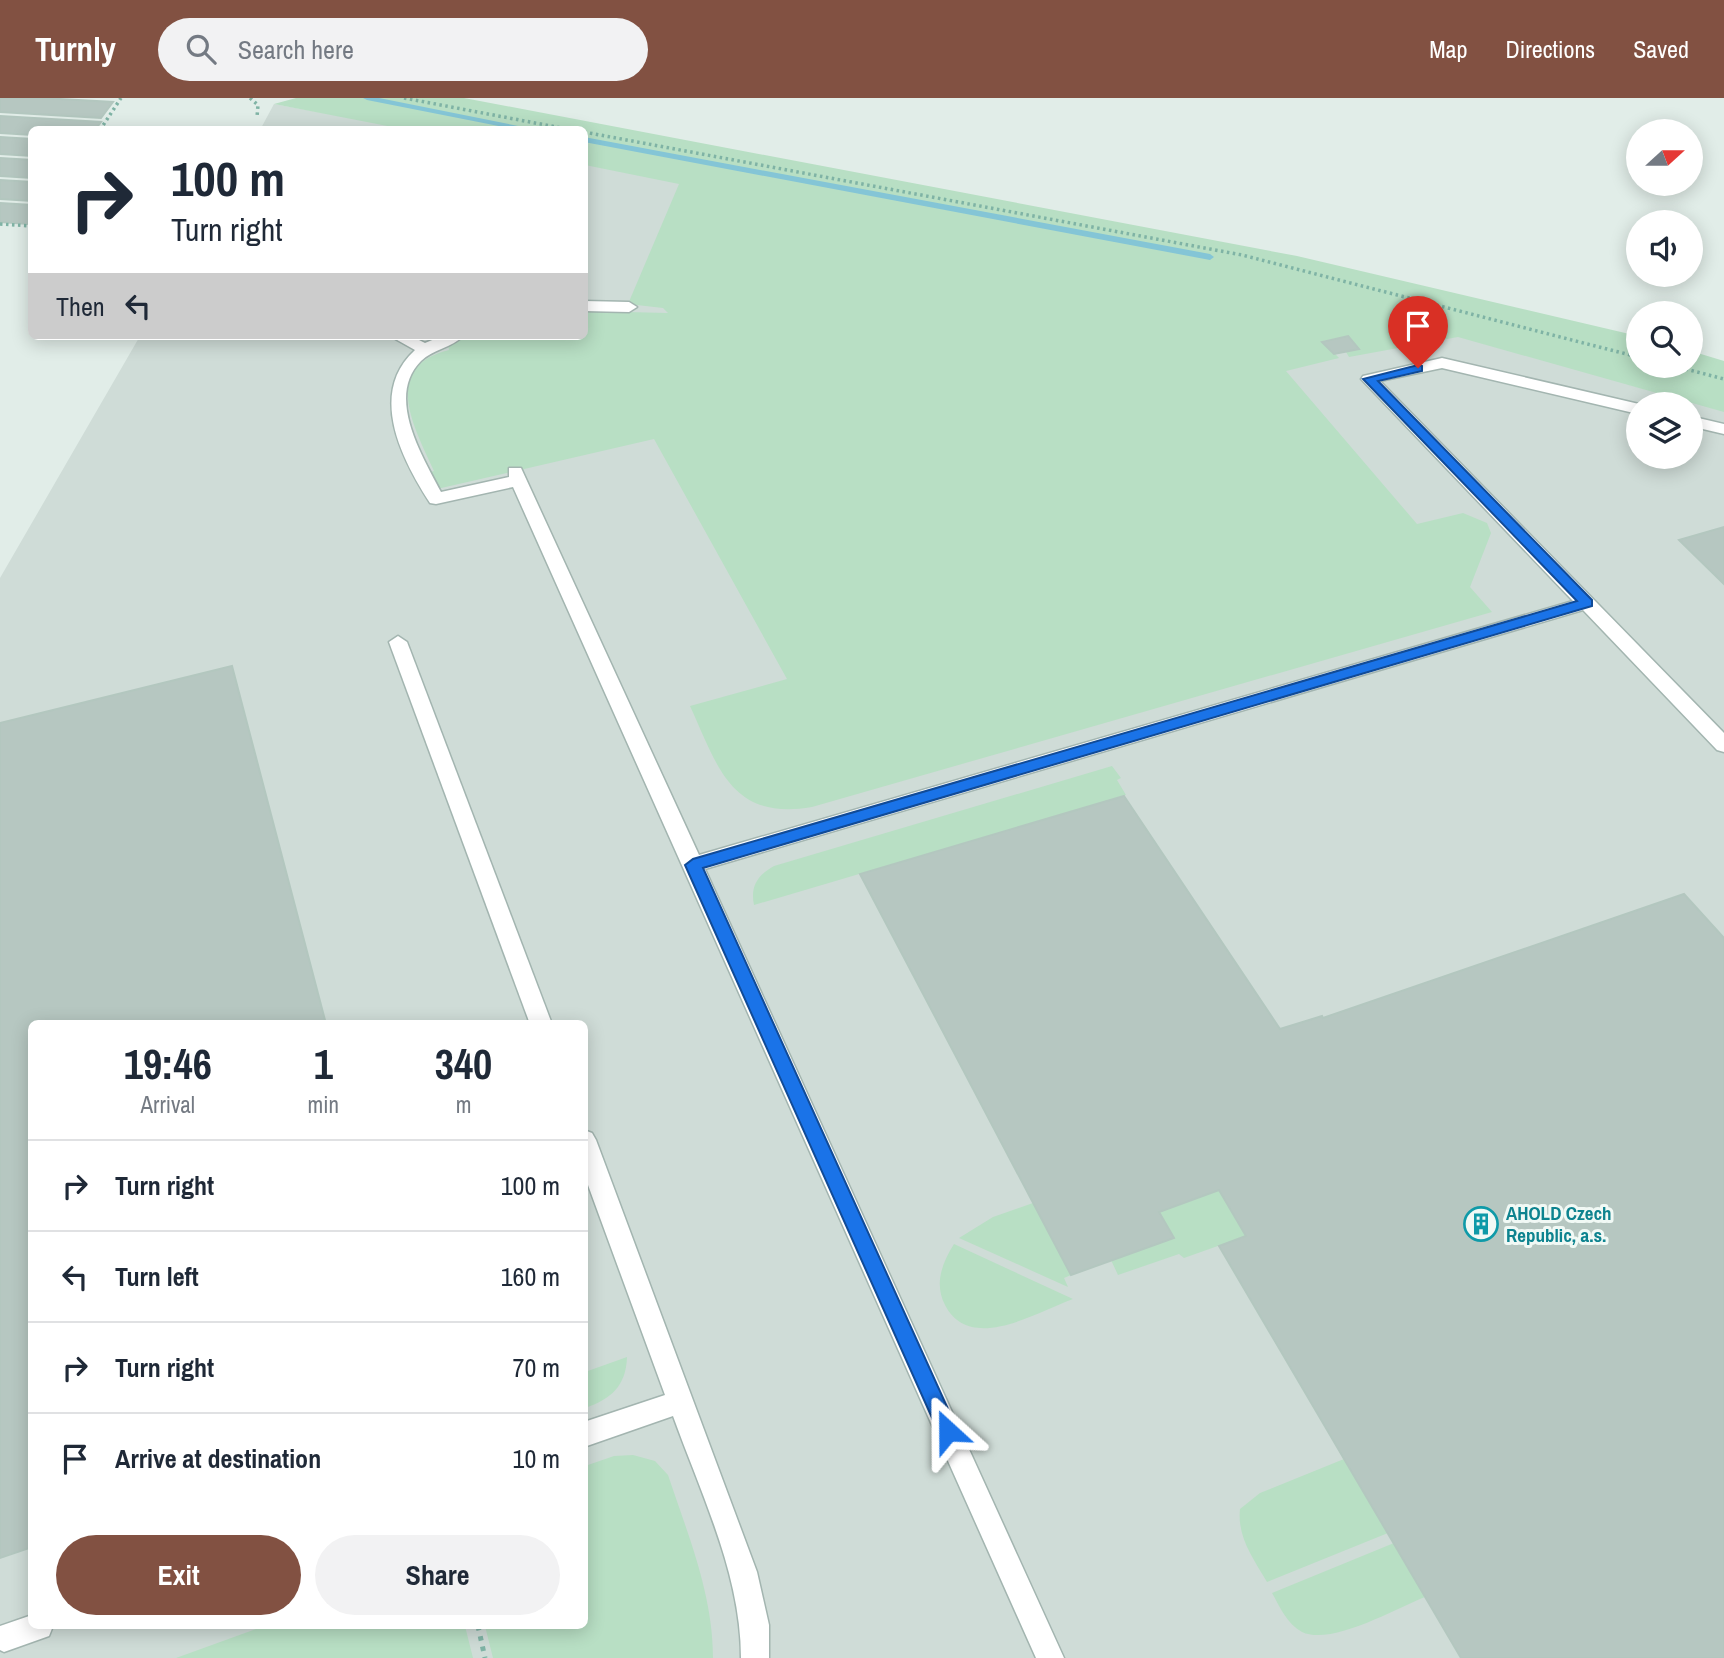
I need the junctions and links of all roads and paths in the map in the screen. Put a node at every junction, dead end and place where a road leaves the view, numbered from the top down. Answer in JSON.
{"nodes":[{"id":1,"x":121,"y":98,"type":"edge"},
{"id":2,"x":250,"y":98,"type":"edge"},
{"id":3,"x":404,"y":98,"type":"edge"},
{"id":4,"x":257,"y":117,"type":"dead end"},
{"id":5,"x":103,"y":126,"type":"edge"},
{"id":6,"x":551,"y":126,"type":"edge"},
{"id":7,"x":588,"y":133,"type":"edge"},
{"id":8,"x":0,"y":225,"type":"edge"},
{"id":9,"x":28,"y":226,"type":"edge"},
{"id":10,"x":588,"y":306,"type":"edge"},
{"id":11,"x":629,"y":307,"type":"dead end"},
{"id":12,"x":406,"y":340,"type":"edge"},
{"id":13,"x":446,"y":340,"type":"edge"},
{"id":14,"x":425,"y":349,"type":"junction"},
{"id":15,"x":1626,"y":353,"type":"edge"},
{"id":16,"x":1703,"y":374,"type":"edge"},
{"id":17,"x":1724,"y":379,"type":"edge"},
{"id":18,"x":1626,"y":406,"type":"edge"},
{"id":19,"x":1703,"y":424,"type":"edge"},
{"id":20,"x":1724,"y":429,"type":"edge"},
{"id":21,"x":1587,"y":603,"type":"junction"},
{"id":22,"x":398,"y":642,"type":"dead end"},
{"id":23,"x":1724,"y":745,"type":"edge"},
{"id":24,"x":693,"y":865,"type":"junction"},
{"id":25,"x":540,"y":1020,"type":"edge"},
{"id":26,"x":588,"y":1151,"type":"edge"},
{"id":27,"x":682,"y":1402,"type":"junction"},
{"id":28,"x":588,"y":1434,"type":"edge"},
{"id":29,"x":30,"y":1629,"type":"edge"},
{"id":30,"x":479,"y":1629,"type":"edge"},
{"id":31,"x":4,"y":1638,"type":"dead end"},
{"id":32,"x":485,"y":1658,"type":"edge"},
{"id":33,"x":755,"y":1658,"type":"edge"},
{"id":34,"x":1050,"y":1658,"type":"edge"}],
"edges":[{"from":1,"to":5,"type":"path"},
{"from":2,"to":4,"type":"path"},
{"from":3,"to":6,"type":"path"},
{"from":7,"to":15,"type":"path"},
{"from":8,"to":9,"type":"path"},
{"from":10,"to":11,"type":"lane"},
{"from":12,"to":14,"type":"lane"},
{"from":13,"to":14,"type":"lane"},
{"from":14,"to":24,"type":"lane"},
{"from":16,"to":17,"type":"path"},
{"from":18,"to":21,"type":"lane"},
{"from":19,"to":20,"type":"lane"},
{"from":21,"to":23,"type":"lane"},
{"from":21,"to":24,"type":"lane"},
{"from":22,"to":25,"type":"lane"},
{"from":24,"to":34,"type":"lane"},
{"from":26,"to":27,"type":"lane"},
{"from":27,"to":28,"type":"lane"},
{"from":27,"to":33,"type":"lane"},
{"from":29,"to":31,"type":"lane"},
{"from":30,"to":32,"type":"path"}]}
